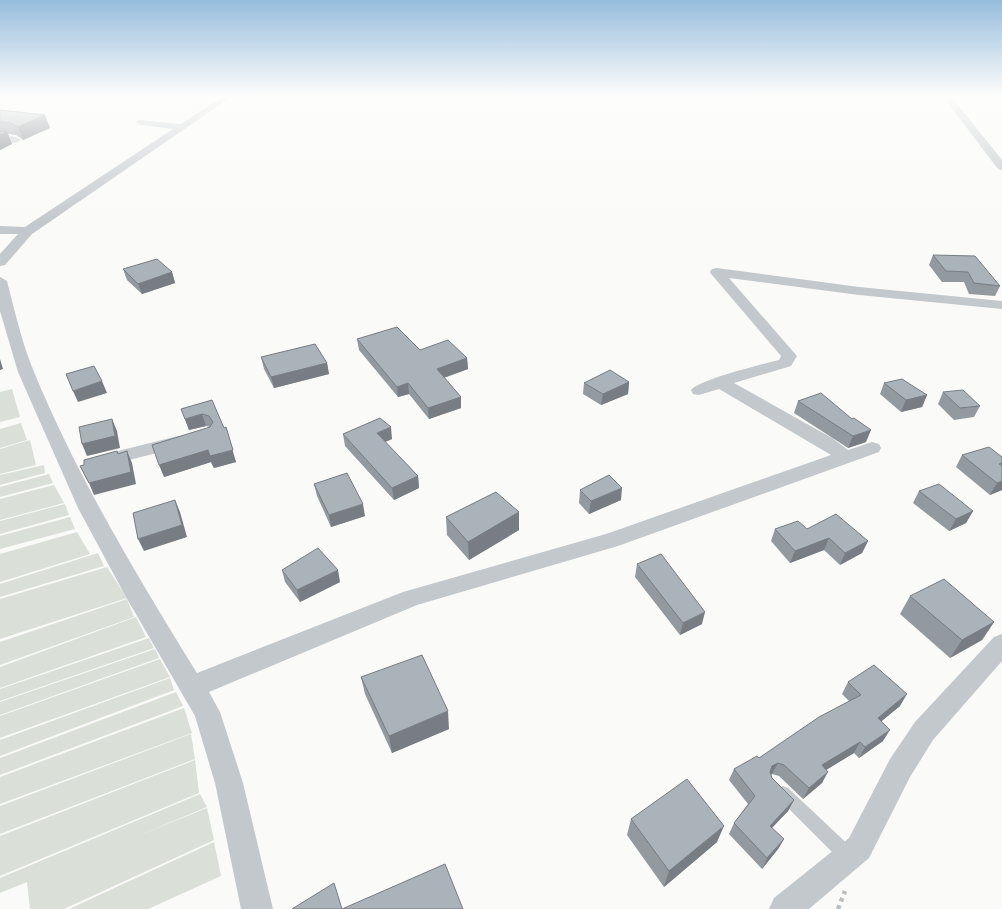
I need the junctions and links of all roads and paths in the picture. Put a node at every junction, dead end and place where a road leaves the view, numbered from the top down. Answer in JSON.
{"nodes":[{"id":1,"x":167,"y":137,"type":"edge"},
{"id":2,"x":979,"y":137,"type":"edge"},
{"id":3,"x":0,"y":138,"type":"edge"},
{"id":4,"x":16,"y":140,"type":"edge"},
{"id":5,"x":1002,"y":167,"type":"edge"},
{"id":6,"x":0,"y":230,"type":"edge"},
{"id":7,"x":28,"y":231,"type":"junction"},
{"id":8,"x":0,"y":262,"type":"edge"},
{"id":9,"x":0,"y":282,"type":"edge"},
{"id":10,"x":1002,"y":305,"type":"edge"},
{"id":11,"x":723,"y":382,"type":"junction"},
{"id":12,"x":699,"y":390,"type":"dead end"},
{"id":13,"x":197,"y":436,"type":"edge"},
{"id":14,"x":872,"y":448,"type":"dead end"},
{"id":15,"x":846,"y":457,"type":"junction"},
{"id":16,"x":70,"y":469,"type":"junction"},
{"id":17,"x":1002,"y":644,"type":"edge"},
{"id":18,"x":192,"y":687,"type":"junction"},
{"id":19,"x":773,"y":783,"type":"edge"},
{"id":20,"x":849,"y":856,"type":"junction"},
{"id":21,"x":257,"y":909,"type":"edge"},
{"id":22,"x":785,"y":909,"type":"edge"}],
"edges":[{"from":1,"to":7,"type":"street"},
{"from":2,"to":5,"type":"street"},
{"from":3,"to":4,"type":"street"},
{"from":6,"to":7,"type":"street"},
{"from":7,"to":8,"type":"street"},
{"from":9,"to":16,"type":"street"},
{"from":10,"to":11,"type":"street"},
{"from":11,"to":12,"type":"street"},
{"from":11,"to":15,"type":"street"},
{"from":13,"to":16,"type":"street"},
{"from":14,"to":15,"type":"street"},
{"from":15,"to":18,"type":"street"},
{"from":16,"to":18,"type":"street"},
{"from":17,"to":20,"type":"street"},
{"from":18,"to":21,"type":"street"},
{"from":19,"to":20,"type":"lane"},
{"from":20,"to":22,"type":"street"}]}
